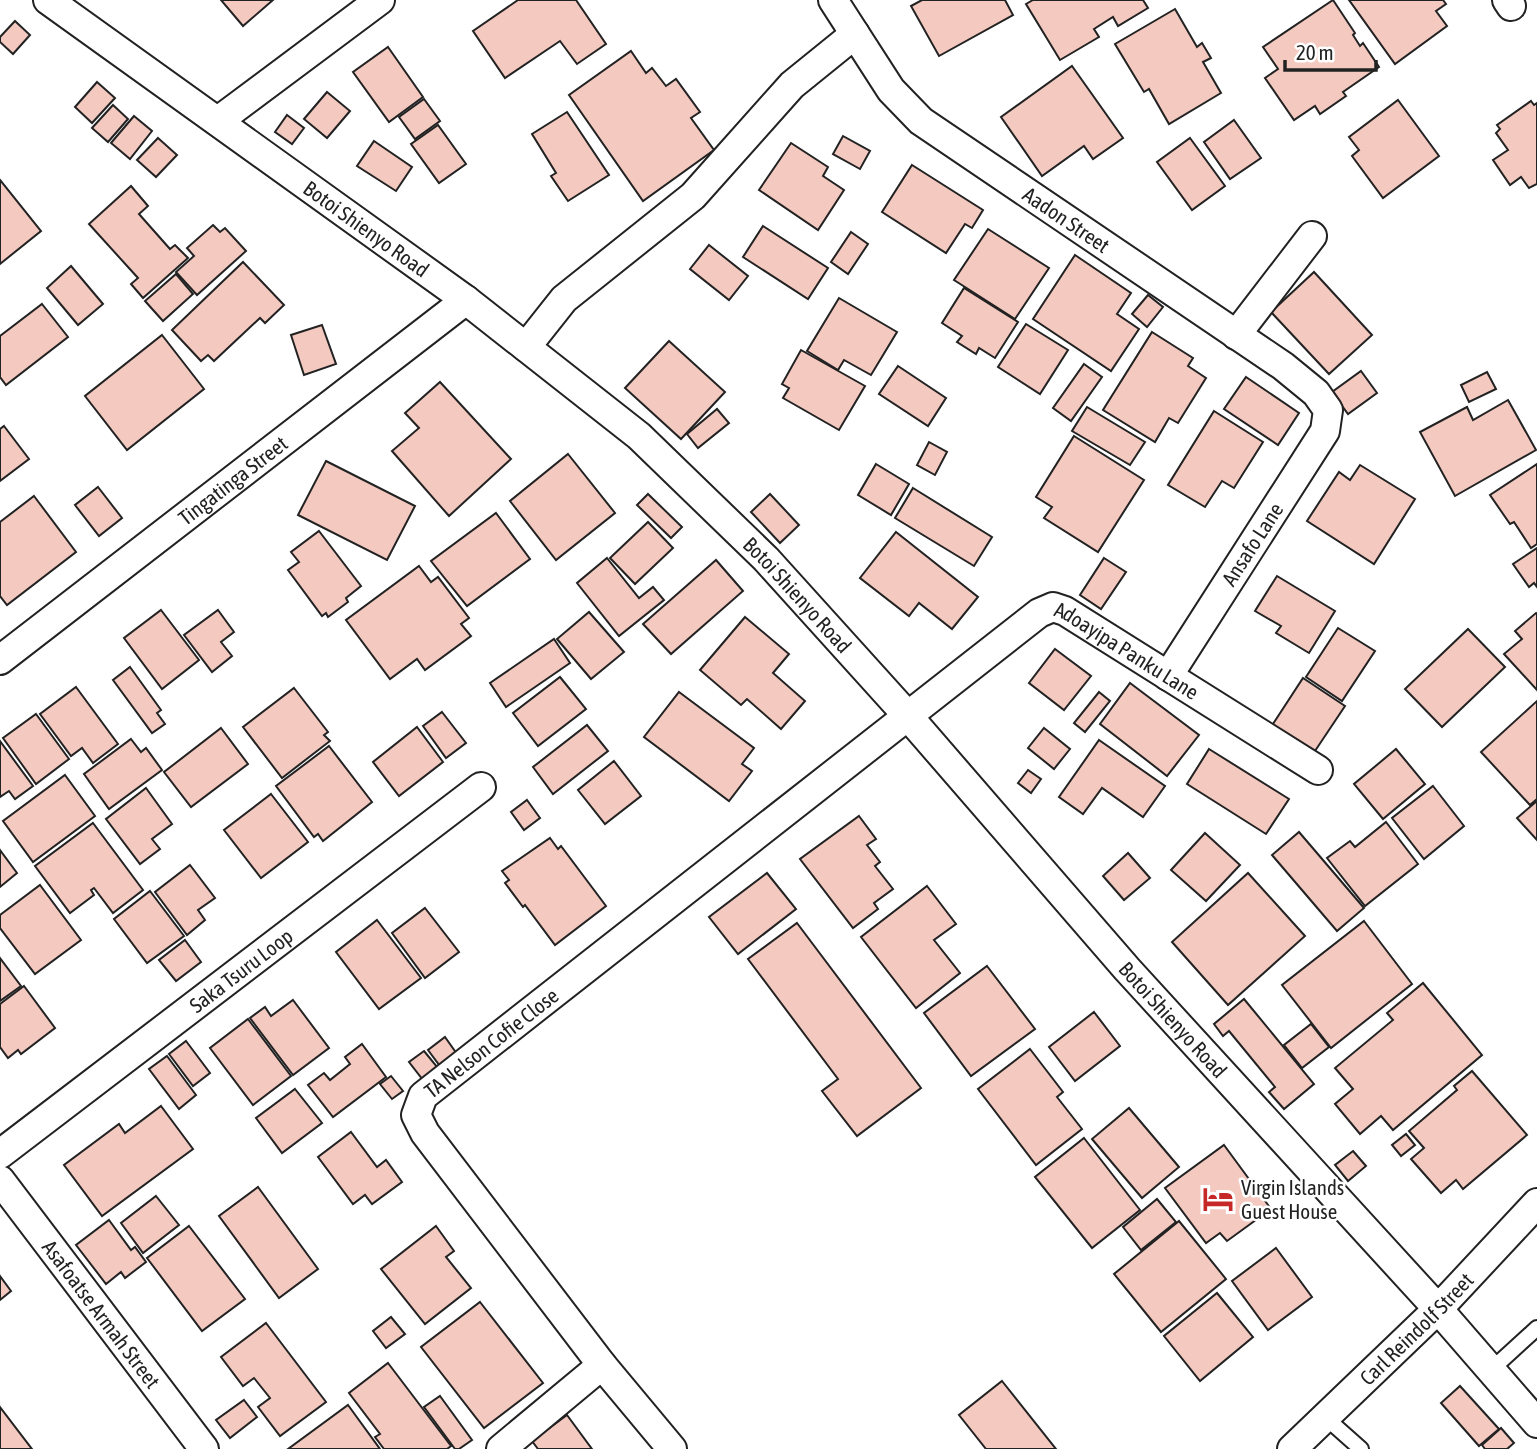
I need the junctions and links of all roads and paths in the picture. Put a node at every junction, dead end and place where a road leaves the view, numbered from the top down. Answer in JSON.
{"nodes":[{"id":1,"x":48,"y":0,"type":"edge"},
{"id":2,"x":380,"y":0,"type":"edge"},
{"id":3,"x":833,"y":0,"type":"edge"},
{"id":4,"x":855,"y":34,"type":"junction"},
{"id":5,"x":218,"y":121,"type":"junction"},
{"id":6,"x":1312,"y":236,"type":"dead end"},
{"id":7,"x":466,"y":300,"type":"junction"},
{"id":8,"x":1236,"y":335,"type":"junction"},
{"id":9,"x":526,"y":347,"type":"junction"},
{"id":10,"x":1328,"y":410,"type":"joint"},
{"id":11,"x":0,"y":660,"type":"edge"},
{"id":12,"x":1168,"y":676,"type":"junction"},
{"id":13,"x":907,"y":715,"type":"junction"},
{"id":14,"x":1318,"y":770,"type":"dead end"},
{"id":15,"x":481,"y":787,"type":"dead end"},
{"id":16,"x":0,"y":1154,"type":"edge"},
{"id":17,"x":0,"y":1180,"type":"edge"},
{"id":18,"x":1537,"y":1203,"type":"edge"},
{"id":19,"x":1438,"y":1308,"type":"junction"},
{"id":20,"x":1537,"y":1328,"type":"edge"},
{"id":21,"x":602,"y":1365,"type":"junction"},
{"id":22,"x":1491,"y":1370,"type":"junction"},
{"id":23,"x":1325,"y":1417,"type":"junction"},
{"id":24,"x":1537,"y":1423,"type":"edge"},
{"id":25,"x":198,"y":1447,"type":"edge"},
{"id":26,"x":501,"y":1449,"type":"edge"},
{"id":27,"x":672,"y":1449,"type":"edge"},
{"id":28,"x":1292,"y":1449,"type":"edge"},
{"id":29,"x":1361,"y":1449,"type":"edge"}],
"edges":[{"from":1,"to":5,"type":"street","name":"Botoi Shienyo Road"},
{"from":2,"to":5,"type":"street"},
{"from":3,"to":4,"type":"street","name":"Aadon Street"},
{"from":4,"to":8,"type":"street","name":"Aadon Street"},
{"from":4,"to":9,"type":"street"},
{"from":5,"to":7,"type":"street","name":"Botoi Shienyo Road"},
{"from":6,"to":8,"type":"street"},
{"from":7,"to":9,"type":"street","name":"Botoi Shienyo Road"},
{"from":7,"to":11,"type":"street","name":"Tingatinga Street"},
{"from":8,"to":10,"type":"street","name":"Aadon Street"},
{"from":9,"to":13,"type":"street","name":"Botoi Shienyo Road"},
{"from":10,"to":12,"type":"street","name":"Ansafo Lane"},
{"from":12,"to":13,"type":"street","name":"Adoayipa Panku Lane"},
{"from":12,"to":14,"type":"street","name":"Adoayipa Panku Lane"},
{"from":13,"to":19,"type":"street","name":"Botoi Shienyo Road"},
{"from":13,"to":21,"type":"street","name":"TA Nelson Cofie Close"},
{"from":15,"to":16,"type":"street","name":"Saka Tsuru Loop"},
{"from":17,"to":25,"type":"street","name":"Asafoatse Armah Street"},
{"from":18,"to":19,"type":"street","name":"Carl Reindolf Street"},
{"from":19,"to":22,"type":"street","name":"Botoi Shienyo Road"},
{"from":19,"to":23,"type":"street","name":"Carl Reindolf Street"},
{"from":20,"to":22,"type":"lane"},
{"from":21,"to":26,"type":"street"},
{"from":21,"to":27,"type":"street","name":"TA Nelson Cofie Close"},
{"from":22,"to":24,"type":"street","name":"Botoi Shienyo Road"},
{"from":23,"to":28,"type":"street","name":"Carl Reindolf Street"},
{"from":23,"to":29,"type":"lane"}]}
